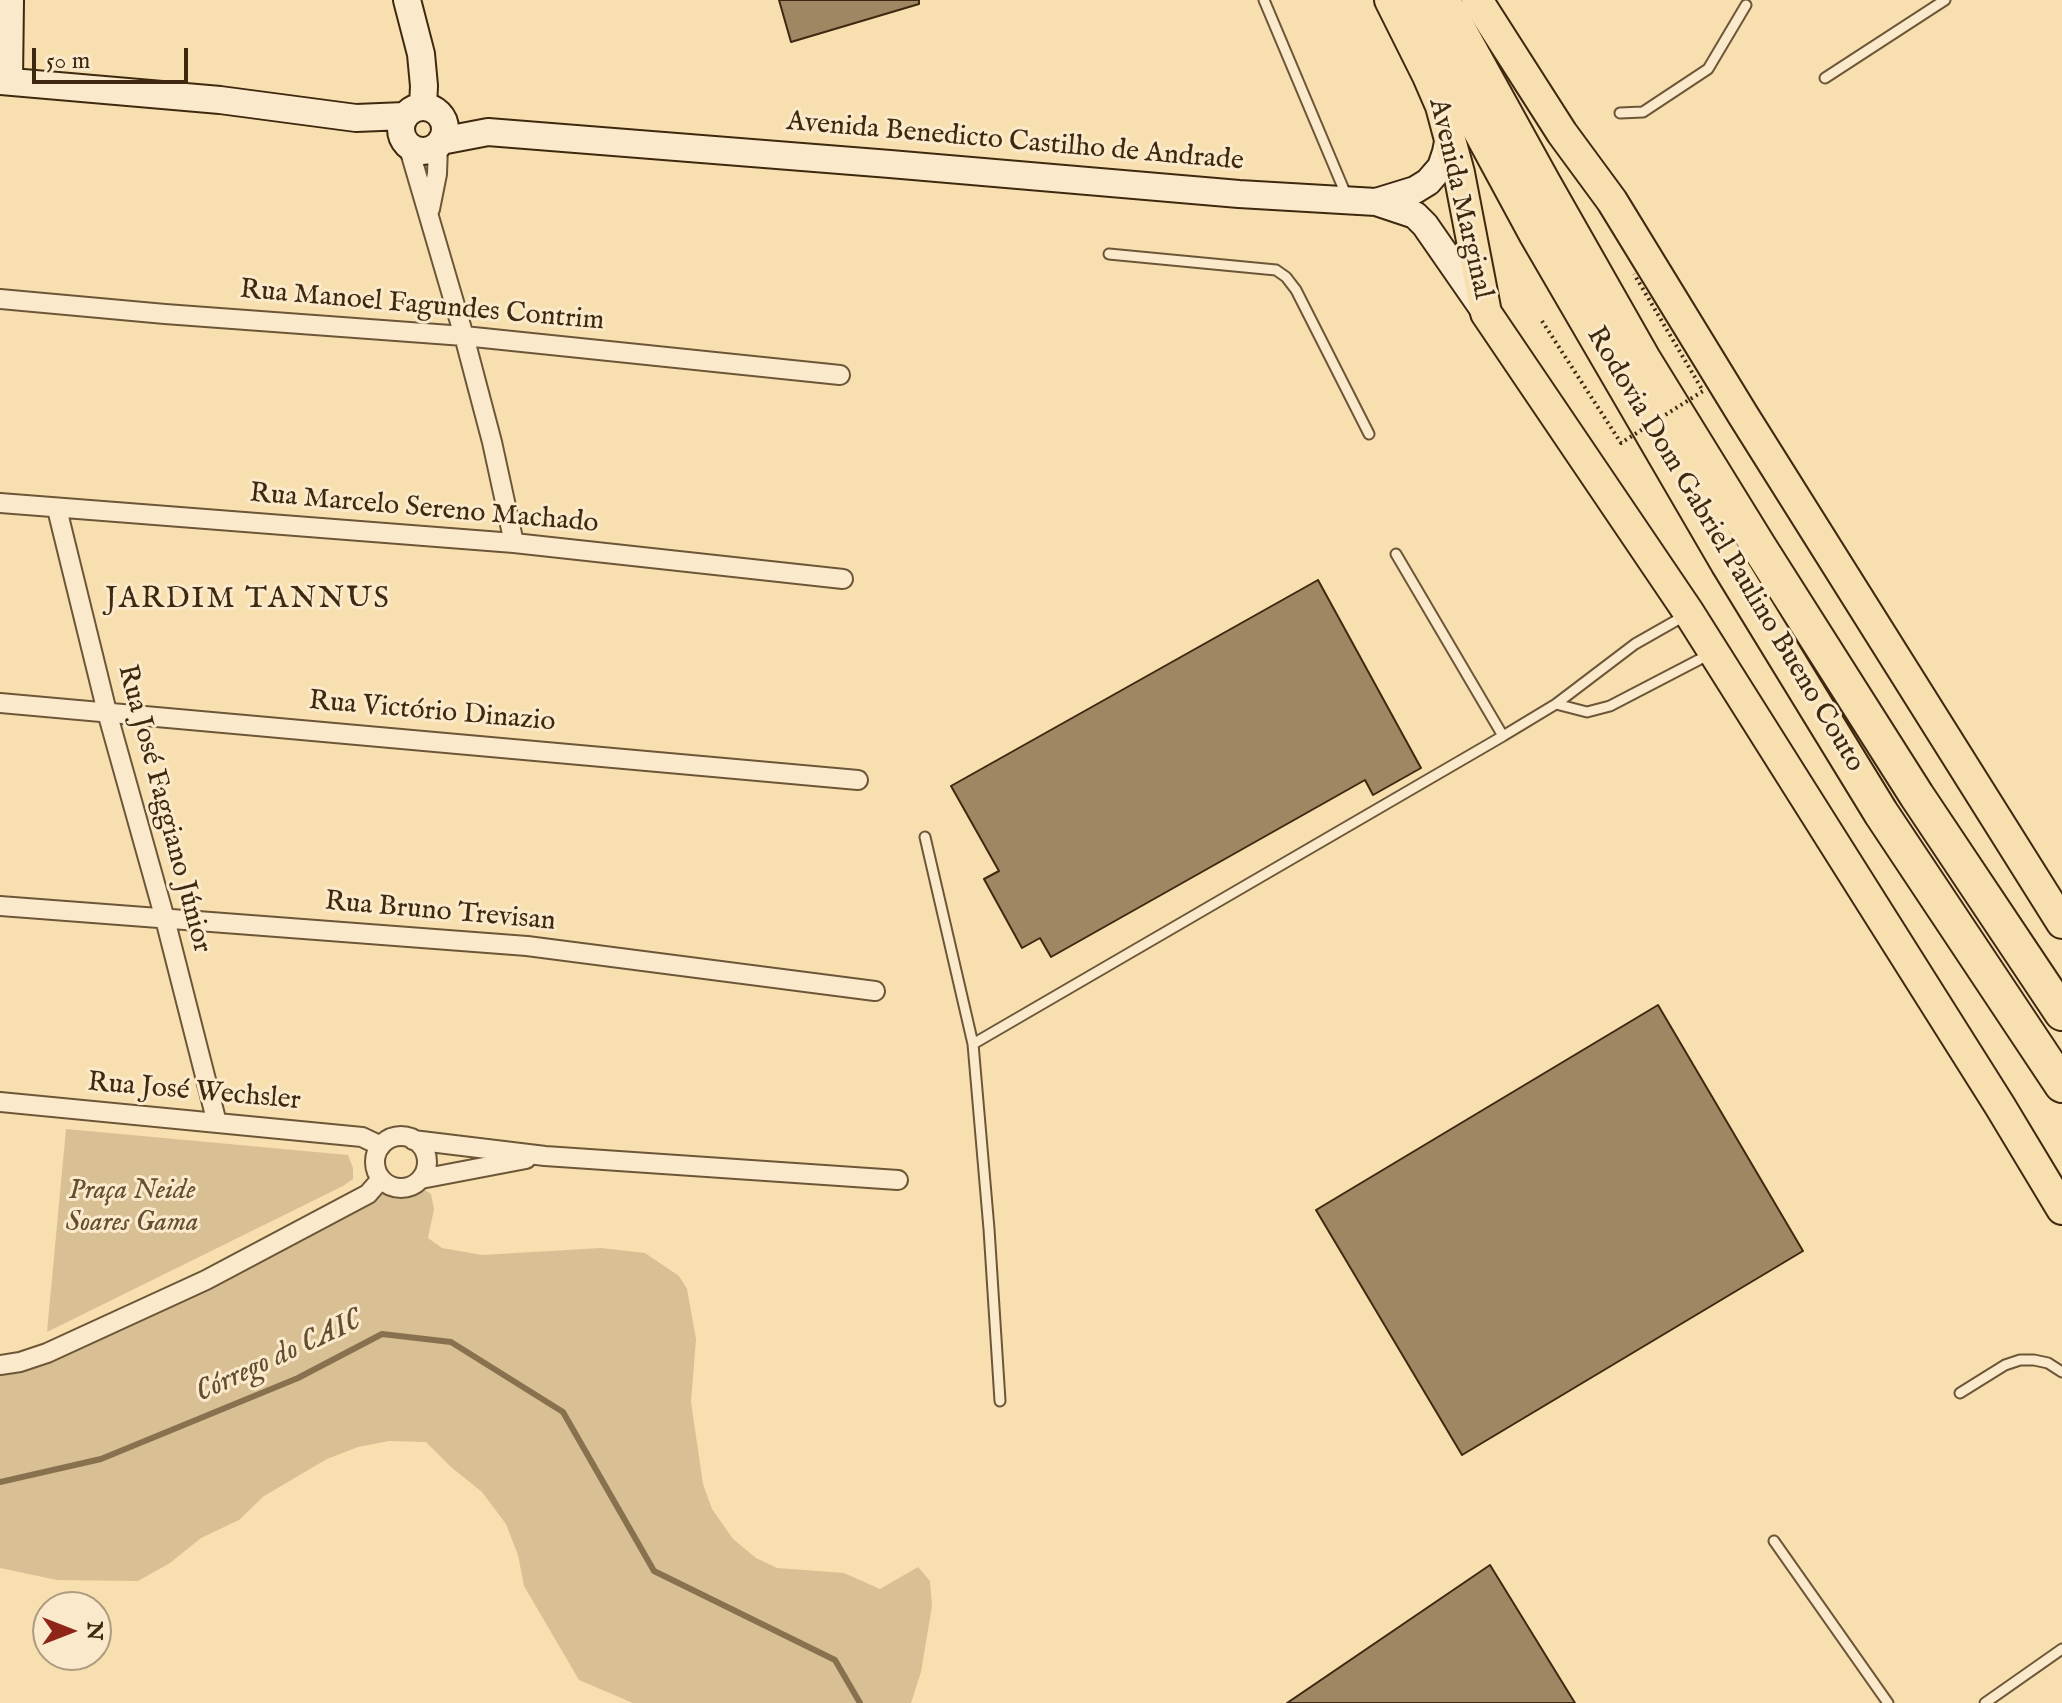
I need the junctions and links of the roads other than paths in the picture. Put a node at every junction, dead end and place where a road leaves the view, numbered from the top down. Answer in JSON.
{"nodes":[{"id":1,"x":10,"y":0,"type":"edge"},
{"id":2,"x":407,"y":0,"type":"edge"},
{"id":3,"x":1264,"y":0,"type":"edge"},
{"id":4,"x":1390,"y":0,"type":"edge"},
{"id":5,"x":1410,"y":0,"type":"edge"},
{"id":6,"x":1442,"y":0,"type":"edge"},
{"id":7,"x":1477,"y":0,"type":"edge"},
{"id":8,"x":1758,"y":0,"type":"edge"},
{"id":9,"x":1945,"y":0,"type":"edge"},
{"id":10,"x":1748,"y":3,"type":"edge"},
{"id":11,"x":1825,"y":78,"type":"dead end"},
{"id":12,"x":5,"y":81,"type":"edge"},
{"id":13,"x":1620,"y":113,"type":"dead end"},
{"id":14,"x":423,"y":129,"type":"junction"},
{"id":15,"x":1449,"y":137,"type":"junction"},
{"id":16,"x":1349,"y":200,"type":"junction"},
{"id":17,"x":1376,"y":202,"type":"junction"},
{"id":18,"x":429,"y":216,"type":"junction"},
{"id":19,"x":1109,"y":254,"type":"dead end"},
{"id":20,"x":0,"y":299,"type":"edge"},
{"id":21,"x":1486,"y":313,"type":"junction"},
{"id":22,"x":464,"y":336,"type":"junction"},
{"id":23,"x":840,"y":375,"type":"dead end"},
{"id":24,"x":1369,"y":434,"type":"dead end"},
{"id":25,"x":0,"y":503,"type":"edge"},
{"id":26,"x":57,"y":509,"type":"junction"},
{"id":27,"x":514,"y":543,"type":"junction"},
{"id":28,"x":1396,"y":554,"type":"dead end"},
{"id":29,"x":843,"y":579,"type":"dead end"},
{"id":30,"x":1689,"y":613,"type":"junction"},
{"id":31,"x":1713,"y":652,"type":"junction"},
{"id":32,"x":0,"y":703,"type":"edge"},
{"id":33,"x":1556,"y":704,"type":"junction"},
{"id":34,"x":107,"y":712,"type":"junction"},
{"id":35,"x":1503,"y":736,"type":"junction"},
{"id":36,"x":858,"y":780,"type":"dead end"},
{"id":37,"x":925,"y":837,"type":"dead end"},
{"id":38,"x":0,"y":906,"type":"edge"},
{"id":39,"x":165,"y":919,"type":"junction"},
{"id":40,"x":2062,"y":923,"type":"edge"},
{"id":41,"x":875,"y":991,"type":"dead end"},
{"id":42,"x":2062,"y":1013,"type":"edge"},
{"id":43,"x":973,"y":1044,"type":"junction"},
{"id":44,"x":2062,"y":1085,"type":"edge"},
{"id":45,"x":0,"y":1102,"type":"edge"},
{"id":46,"x":217,"y":1123,"type":"junction"},
{"id":47,"x":413,"y":1140,"type":"junction"},
{"id":48,"x":381,"y":1146,"type":"junction"},
{"id":49,"x":545,"y":1156,"type":"junction"},
{"id":50,"x":381,"y":1179,"type":"junction"},
{"id":51,"x":421,"y":1179,"type":"junction"},
{"id":52,"x":898,"y":1180,"type":"dead end"},
{"id":53,"x":2062,"y":1209,"type":"edge"},
{"id":54,"x":0,"y":1365,"type":"edge"},
{"id":55,"x":2062,"y":1372,"type":"edge"},
{"id":56,"x":1960,"y":1393,"type":"dead end"},
{"id":57,"x":1000,"y":1401,"type":"dead end"},
{"id":58,"x":1774,"y":1541,"type":"dead end"},
{"id":59,"x":2062,"y":1649,"type":"edge"},
{"id":60,"x":1888,"y":1703,"type":"edge"},
{"id":61,"x":1985,"y":1703,"type":"edge"}],
"edges":[{"from":1,"to":12,"type":"main road"},
{"from":2,"to":14,"type":"main road"},
{"from":3,"to":16,"type":"lane"},
{"from":4,"to":15,"type":"main road","name":"Avenida Marginal"},
{"from":5,"to":44,"type":"highway","name":"Rodovia Dom Gabriel Paulino Bueno Couto"},
{"from":6,"to":42,"type":"highway","name":"Rodovia Dom Gabriel Paulino Bueno Couto"},
{"from":7,"to":40,"type":"main road"},
{"from":8,"to":10,"type":"lane"},
{"from":9,"to":11,"type":"lane"},
{"from":10,"to":13,"type":"lane"},
{"from":12,"to":14,"type":"main road"},
{"from":14,"to":16,"type":"main road","name":"Avenida Benedicto Castilho de Andrade"},
{"from":14,"to":18,"type":"street"},
{"from":14,"to":18,"type":"street"},
{"from":15,"to":17,"type":"main road"},
{"from":15,"to":21,"type":"main road","name":"Avenida Marginal"},
{"from":16,"to":17,"type":"main road","name":"Avenida Benedicto Castilho de Andrade"},
{"from":17,"to":21,"type":"main road","name":"Avenida Benedicto Castilho de Andrade"},
{"from":18,"to":22,"type":"street"},
{"from":19,"to":24,"type":"lane"},
{"from":20,"to":22,"type":"street","name":"Rua Manoel Fagundes Contrim"},
{"from":21,"to":30,"type":"main road"},
{"from":22,"to":23,"type":"street","name":"Rua Manoel Fagundes Contrim"},
{"from":22,"to":27,"type":"street"},
{"from":25,"to":26,"type":"street","name":"Rua Marcelo Sereno Machado"},
{"from":26,"to":27,"type":"street","name":"Rua Marcelo Sereno Machado"},
{"from":26,"to":34,"type":"street","name":"Rua José Faggiano Júnior"},
{"from":27,"to":29,"type":"street","name":"Rua Marcelo Sereno Machado"},
{"from":28,"to":35,"type":"lane"},
{"from":30,"to":31,"type":"main road"},
{"from":30,"to":33,"type":"lane"},
{"from":31,"to":33,"type":"lane"},
{"from":31,"to":53,"type":"main road"},
{"from":32,"to":34,"type":"street","name":"Rua Victório Dinazio"},
{"from":33,"to":35,"type":"lane"},
{"from":34,"to":36,"type":"street","name":"Rua Victório Dinazio"},
{"from":34,"to":39,"type":"street","name":"Rua José Faggiano Júnior"},
{"from":35,"to":43,"type":"lane"},
{"from":37,"to":43,"type":"lane"},
{"from":38,"to":39,"type":"street","name":"Rua Bruno Trevisan"},
{"from":39,"to":41,"type":"street","name":"Rua Bruno Trevisan"},
{"from":39,"to":46,"type":"street","name":"Rua José Faggiano Júnior"},
{"from":43,"to":57,"type":"lane"},
{"from":45,"to":46,"type":"street","name":"Rua José Wechsler"},
{"from":46,"to":48,"type":"street","name":"Rua José Wechsler"},
{"from":47,"to":48,"type":"street"},
{"from":47,"to":49,"type":"street"},
{"from":47,"to":51,"type":"street"},
{"from":48,"to":50,"type":"street"},
{"from":49,"to":51,"type":"street"},
{"from":49,"to":52,"type":"street"},
{"from":50,"to":51,"type":"street"},
{"from":50,"to":54,"type":"street"},
{"from":55,"to":56,"type":"lane"},
{"from":58,"to":60,"type":"lane"},
{"from":59,"to":61,"type":"lane"}]}
